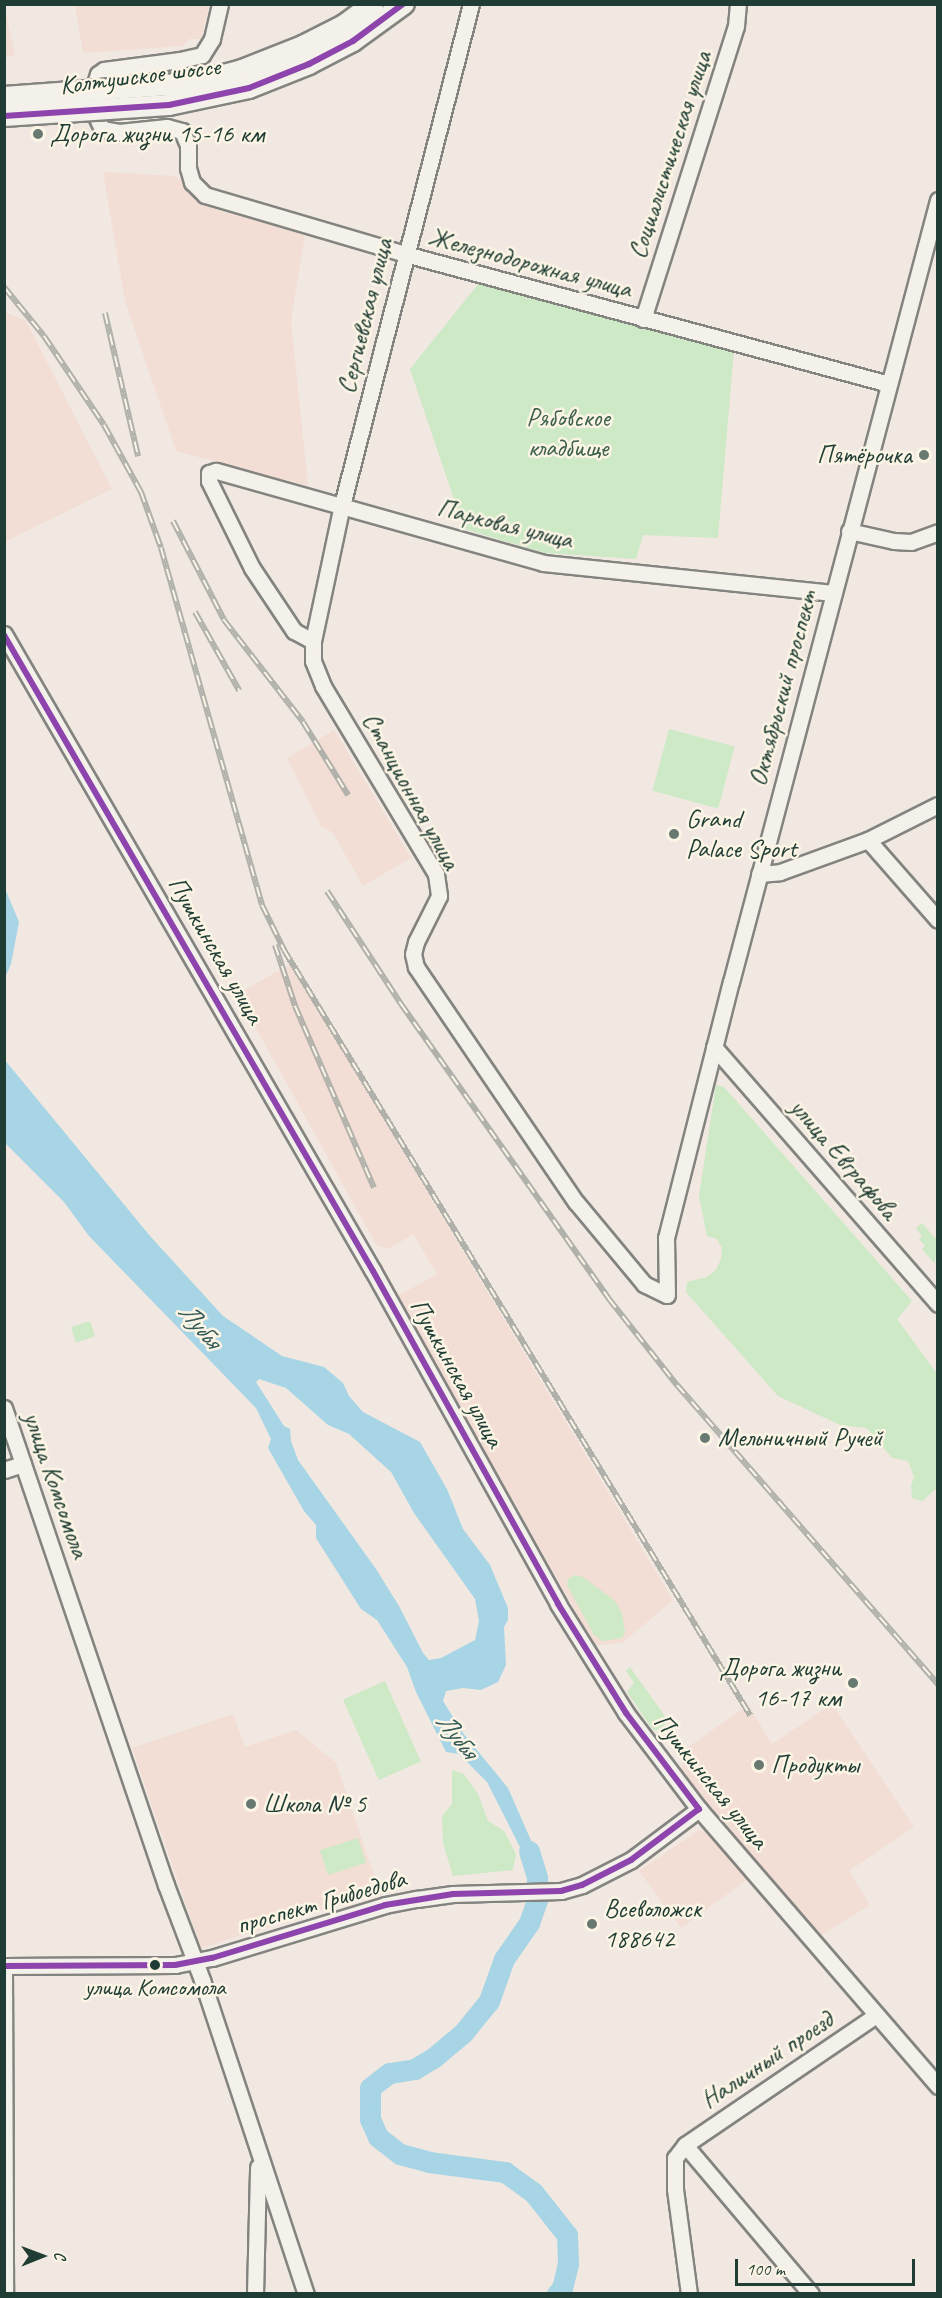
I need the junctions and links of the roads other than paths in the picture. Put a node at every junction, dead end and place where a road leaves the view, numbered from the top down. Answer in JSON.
{"nodes":[{"id":1,"x":220,"y":4,"type":"edge"},
{"id":2,"x":373,"y":4,"type":"edge"},
{"id":3,"x":404,"y":4,"type":"edge"},
{"id":4,"x":471,"y":4,"type":"edge"},
{"id":5,"x":738,"y":4,"type":"edge"},
{"id":6,"x":4,"y":97,"type":"edge"},
{"id":7,"x":4,"y":116,"type":"edge"},
{"id":8,"x":938,"y":200,"type":"edge"},
{"id":9,"x":405,"y":254,"type":"junction"},
{"id":10,"x":643,"y":319,"type":"junction"},
{"id":11,"x":889,"y":384,"type":"junction"},
{"id":12,"x":342,"y":505,"type":"junction"},
{"id":13,"x":849,"y":531,"type":"junction"},
{"id":14,"x":934,"y":539,"type":"edge"},
{"id":15,"x":833,"y":593,"type":"junction"},
{"id":16,"x":4,"y":634,"type":"edge"},
{"id":17,"x":314,"y":641,"type":"junction"},
{"id":18,"x":938,"y":805,"type":"edge"},
{"id":19,"x":868,"y":840,"type":"junction"},
{"id":20,"x":759,"y":874,"type":"junction"},
{"id":21,"x":938,"y":920,"type":"edge"},
{"id":22,"x":714,"y":1047,"type":"junction"},
{"id":23,"x":667,"y":1295,"type":"joint"},
{"id":24,"x":938,"y":1304,"type":"edge"},
{"id":25,"x":4,"y":1408,"type":"edge"},
{"id":26,"x":23,"y":1464,"type":"junction"},
{"id":27,"x":4,"y":1470,"type":"edge"},
{"id":28,"x":699,"y":1809,"type":"junction"},
{"id":29,"x":194,"y":1962,"type":"junction"},
{"id":30,"x":4,"y":1967,"type":"edge"},
{"id":31,"x":876,"y":2015,"type":"junction"},
{"id":32,"x":938,"y":2086,"type":"edge"},
{"id":33,"x":685,"y":2145,"type":"junction"},
{"id":34,"x":258,"y":2155,"type":"junction"},
{"id":35,"x":5,"y":2294,"type":"edge"},
{"id":36,"x":255,"y":2294,"type":"edge"},
{"id":37,"x":306,"y":2294,"type":"edge"},
{"id":38,"x":689,"y":2294,"type":"edge"},
{"id":39,"x":811,"y":2294,"type":"edge"}],
"edges":[{"from":1,"to":9,"type":"street","name":"Железнодорожная улица"},
{"from":2,"to":6,"type":"main road","name":"Колтушское шоссе","bridge":true},
{"from":3,"to":7,"type":"main road","name":"Колтушское шоссе","bridge":true},
{"from":4,"to":9,"type":"street","name":"Сергиевская улица"},
{"from":5,"to":10,"type":"street","name":"Социалистическая улица"},
{"from":8,"to":11,"type":"street","name":"Октябрьский проспект"},
{"from":9,"to":10,"type":"street","name":"Железнодорожная улица"},
{"from":9,"to":12,"type":"street","name":"Сергиевская улица"},
{"from":10,"to":11,"type":"street","name":"Железнодорожная улица"},
{"from":11,"to":13,"type":"street","name":"Октябрьский проспект"},
{"from":12,"to":15,"type":"street","name":"Парковая улица"},
{"from":12,"to":17,"type":"street","name":"Сергиевская улица"},
{"from":12,"to":17,"type":"street","name":"Парковая улица"},
{"from":13,"to":14,"type":"street"},
{"from":13,"to":15,"type":"street","name":"Октябрьский проспект"},
{"from":15,"to":20,"type":"street","name":"Октябрьский проспект"},
{"from":16,"to":28,"type":"street","name":"Пушкинская улица"},
{"from":17,"to":23,"type":"street","name":"Станционная улица"},
{"from":18,"to":19,"type":"street"},
{"from":19,"to":20,"type":"street"},
{"from":19,"to":21,"type":"street"},
{"from":20,"to":22,"type":"street","name":"Октябрьский проспект"},
{"from":22,"to":23,"type":"street","name":"Октябрьский проспект"},
{"from":22,"to":24,"type":"street","name":"улица Евграфова"},
{"from":25,"to":26,"type":"street","name":"улица Комсомола"},
{"from":26,"to":27,"type":"street"},
{"from":26,"to":29,"type":"street","name":"улица Комсомола"},
{"from":28,"to":29,"type":"street","name":"проспект Грибоедова"},
{"from":28,"to":31,"type":"street","name":"Пушкинская улица"},
{"from":29,"to":30,"type":"street","name":"проспект Грибоедова"},
{"from":29,"to":34,"type":"street","name":"улица Комсомола"},
{"from":30,"to":35,"type":"street"},
{"from":31,"to":32,"type":"street","name":"Пушкинская улица"},
{"from":31,"to":33,"type":"street","name":"Наличный проезд"},
{"from":33,"to":38,"type":"street"},
{"from":33,"to":39,"type":"street"},
{"from":34,"to":36,"type":"street"},
{"from":34,"to":37,"type":"street","name":"улица Комсомола"}]}
